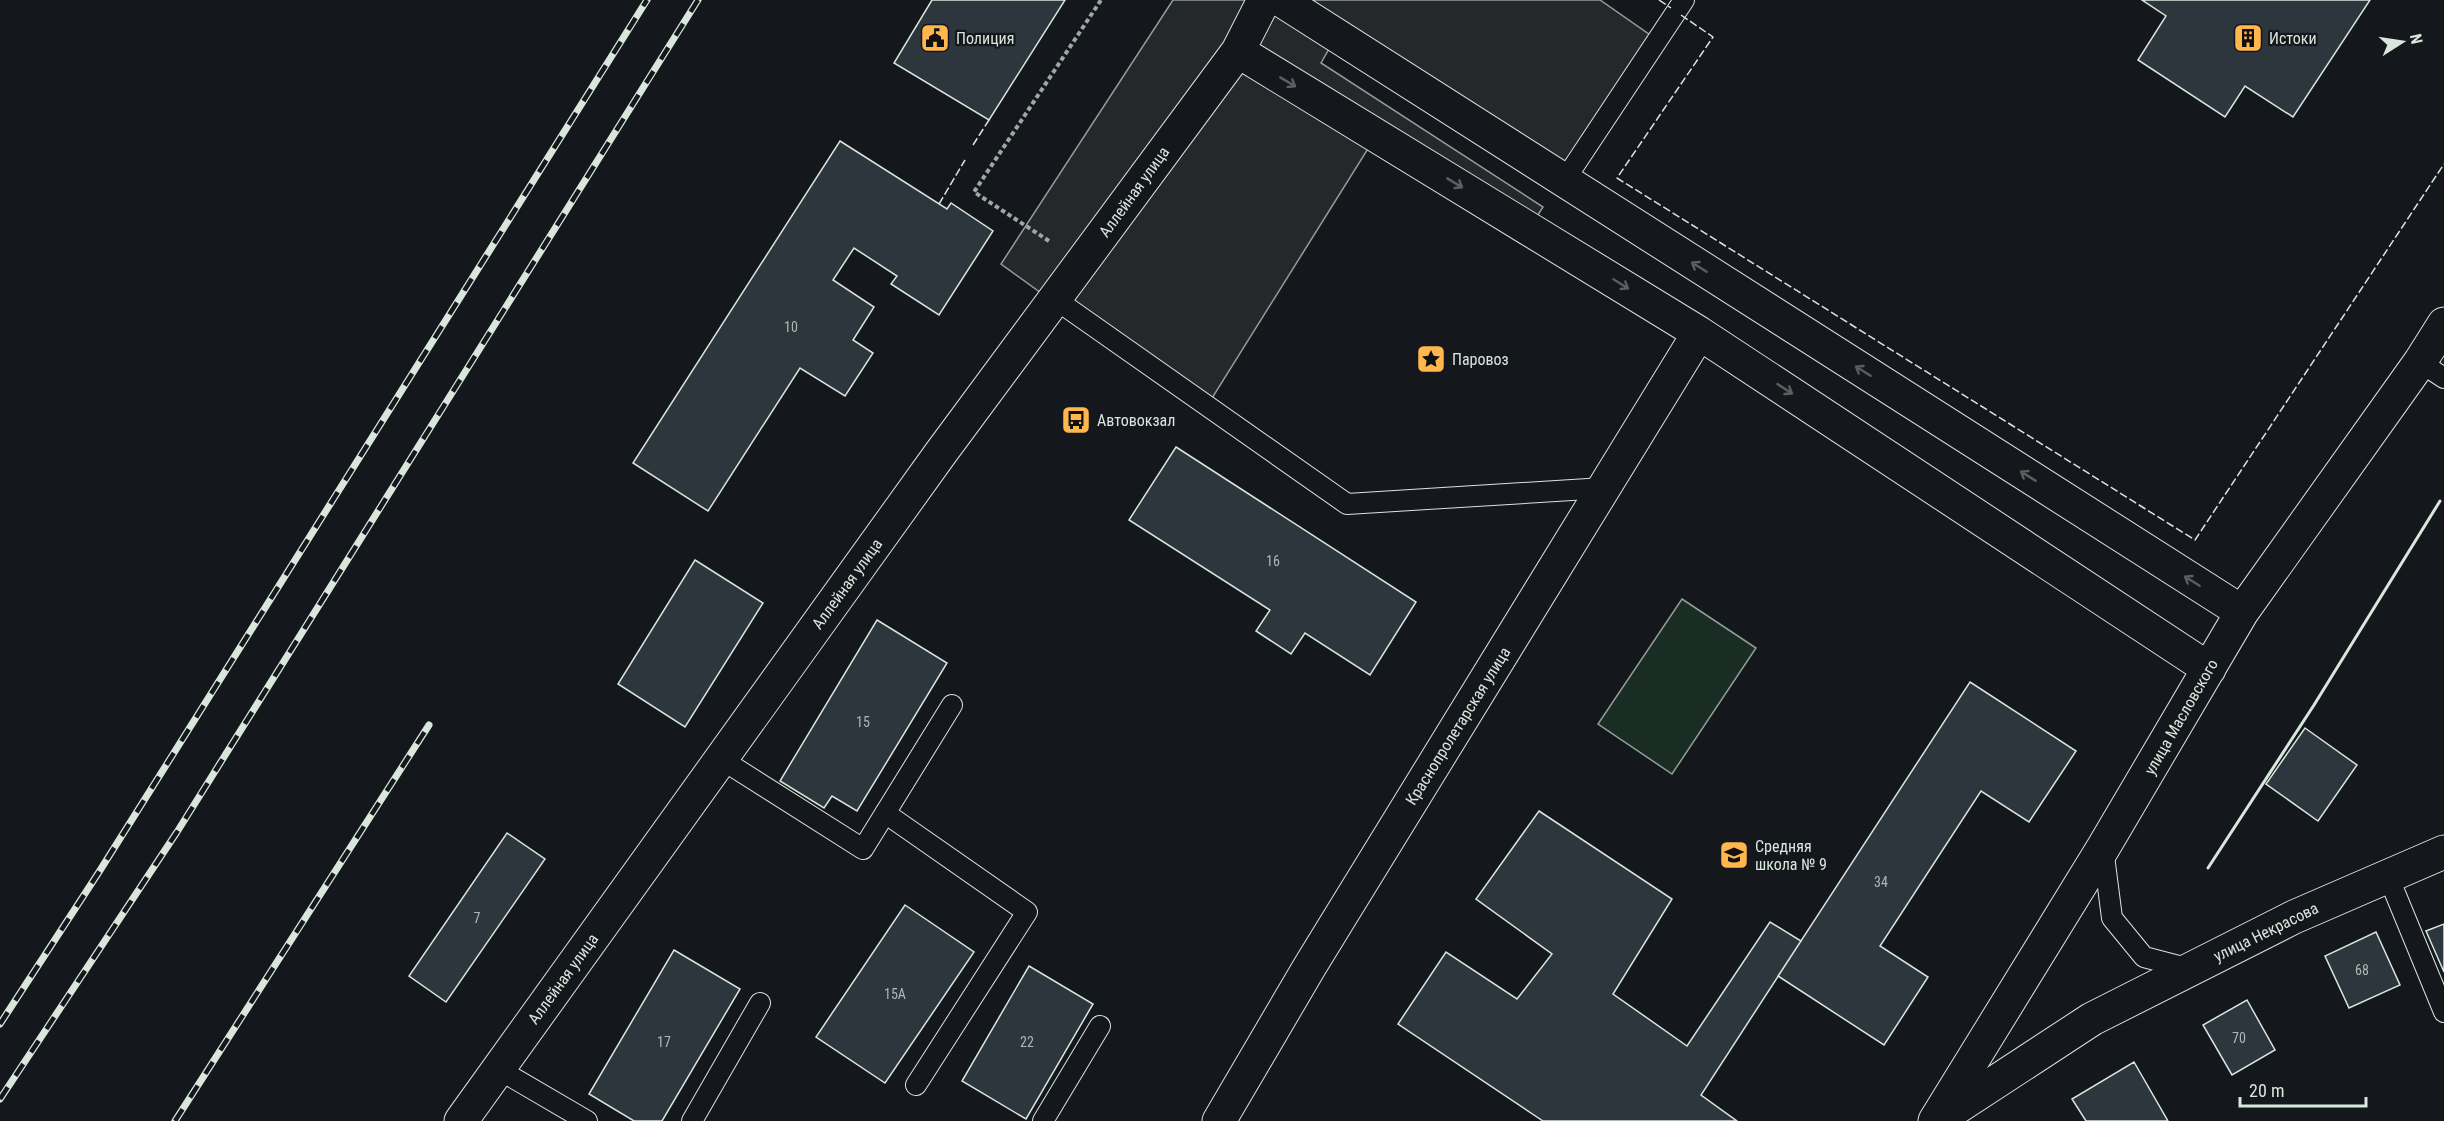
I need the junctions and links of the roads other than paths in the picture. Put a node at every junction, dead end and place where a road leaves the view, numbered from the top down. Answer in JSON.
{"nodes":[{"id":1,"x":1264,"y":0,"type":"edge"},
{"id":2,"x":1281,"y":0,"type":"edge"},
{"id":3,"x":1684,"y":0,"type":"edge"},
{"id":4,"x":1238,"y":51,"type":"junction"},
{"id":5,"x":1564,"y":181,"type":"junction"},
{"id":6,"x":1055,"y":299,"type":"junction"},
{"id":7,"x":2444,"y":324,"type":"edge"},
{"id":8,"x":1699,"y":333,"type":"junction"},
{"id":9,"x":2432,"y":370,"type":"edge"},
{"id":10,"x":1604,"y":488,"type":"junction"},
{"id":11,"x":2242,"y":612,"type":"junction"},
{"id":12,"x":2209,"y":669,"type":"junction"},
{"id":13,"x":952,"y":705,"type":"dead end"},
{"id":14,"x":721,"y":759,"type":"junction"},
{"id":15,"x":885,"y":813,"type":"junction"},
{"id":16,"x":2103,"y":848,"type":"junction"},
{"id":17,"x":2444,"y":852,"type":"edge"},
{"id":18,"x":2388,"y":876,"type":"junction"},
{"id":19,"x":2190,"y":969,"type":"junction"},
{"id":20,"x":760,"y":1003,"type":"dead end"},
{"id":21,"x":2444,"y":1012,"type":"edge"},
{"id":22,"x":2092,"y":1019,"type":"joint"},
{"id":23,"x":1100,"y":1026,"type":"dead end"},
{"id":24,"x":498,"y":1070,"type":"junction"},
{"id":25,"x":916,"y":1085,"type":"dead end"},
{"id":26,"x":461,"y":1121,"type":"edge"},
{"id":27,"x":587,"y":1121,"type":"edge"},
{"id":28,"x":692,"y":1121,"type":"edge"},
{"id":29,"x":1043,"y":1121,"type":"edge"},
{"id":30,"x":1218,"y":1121,"type":"edge"},
{"id":31,"x":1935,"y":1121,"type":"edge"}],
"edges":[{"from":1,"to":4,"type":"street","name":"Аллейная улица"},
{"from":2,"to":5,"type":"street"},
{"from":3,"to":5,"type":"lane"},
{"from":4,"to":6,"type":"street","name":"Аллейная улица"},
{"from":4,"to":8,"type":"street","one_way":true},
{"from":11,"to":5,"type":"street","one_way":true},
{"from":6,"to":10,"type":"lane"},
{"from":6,"to":14,"type":"street","name":"Аллейная улица"},
{"from":7,"to":9,"type":"street","name":"улица Масловского"},
{"from":8,"to":10,"type":"street","name":"Краснопролетарская улица"},
{"from":8,"to":12,"type":"street","one_way":true},
{"from":9,"to":11,"type":"street","name":"улица Масловского"},
{"from":10,"to":30,"type":"street","name":"Краснопролетарская улица"},
{"from":11,"to":12,"type":"street","name":"улица Масловского"},
{"from":12,"to":16,"type":"street","name":"улица Масловского"},
{"from":13,"to":15,"type":"lane"},
{"from":14,"to":15,"type":"lane"},
{"from":14,"to":24,"type":"street","name":"Аллейная улица"},
{"from":15,"to":25,"type":"lane"},
{"from":16,"to":19,"type":"lane"},
{"from":16,"to":31,"type":"street","name":"улица Масловского"},
{"from":17,"to":18,"type":"street","name":"улица Некрасова"},
{"from":18,"to":19,"type":"street","name":"улица Некрасова"},
{"from":18,"to":21,"type":"lane"},
{"from":19,"to":22,"type":"street","name":"улица Некрасова"},
{"from":20,"to":28,"type":"lane"},
{"from":22,"to":31,"type":"street","name":"улица Масловского"},
{"from":23,"to":29,"type":"lane"},
{"from":24,"to":26,"type":"street","name":"Аллейная улица"},
{"from":24,"to":27,"type":"lane"}]}
